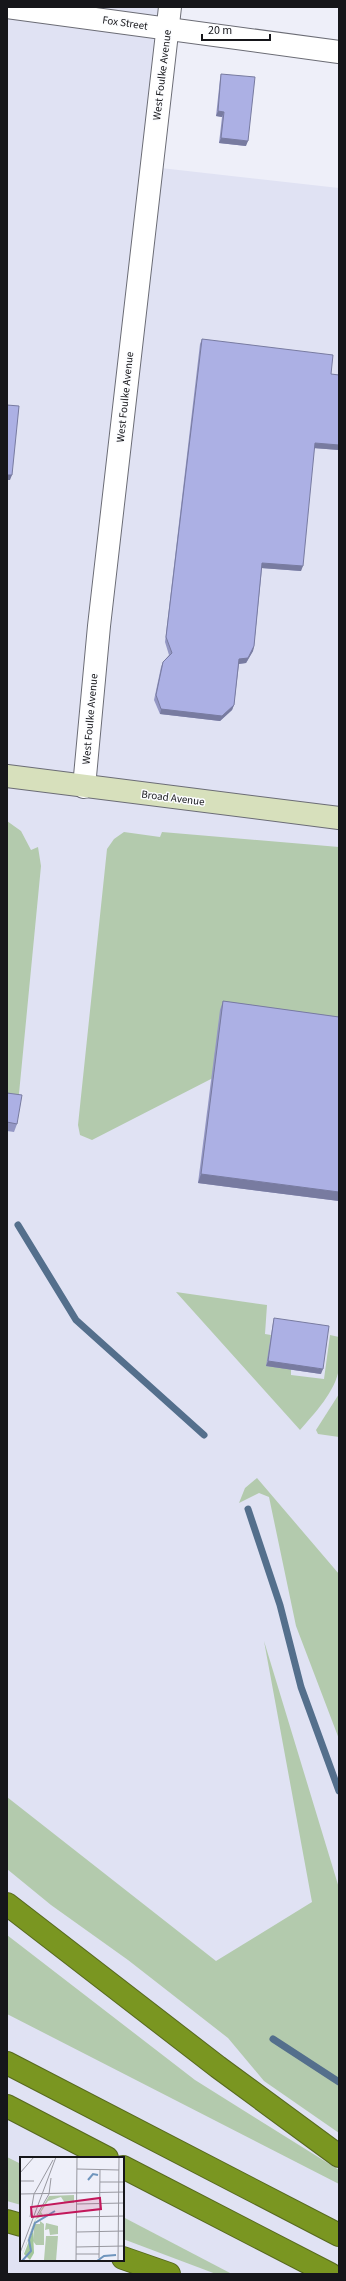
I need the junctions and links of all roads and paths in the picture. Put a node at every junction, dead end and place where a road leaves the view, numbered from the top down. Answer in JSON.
{"nodes":[{"id":1,"x":7,"y":7,"type":"edge"},
{"id":2,"x":170,"y":7,"type":"edge"},
{"id":3,"x":167,"y":28,"type":"junction"},
{"id":4,"x":339,"y":52,"type":"edge"},
{"id":5,"x":7,"y":776,"type":"edge"},
{"id":6,"x":84,"y":786,"type":"junction"},
{"id":7,"x":339,"y":818,"type":"edge"},
{"id":8,"x":7,"y":1904,"type":"edge"},
{"id":9,"x":7,"y":2063,"type":"edge"},
{"id":10,"x":7,"y":2106,"type":"edge"},
{"id":11,"x":339,"y":2156,"type":"edge"},
{"id":12,"x":104,"y":2157,"type":"edge"},
{"id":13,"x":124,"y":2168,"type":"edge"},
{"id":14,"x":7,"y":2221,"type":"edge"},
{"id":15,"x":20,"y":2225,"type":"edge"},
{"id":16,"x":339,"y":2235,"type":"edge"},
{"id":17,"x":124,"y":2258,"type":"edge"},
{"id":18,"x":169,"y":2274,"type":"edge"},
{"id":19,"x":330,"y":2274,"type":"edge"}],
"edges":[{"from":1,"to":3,"type":"street","name":"Fox Street"},
{"from":2,"to":3,"type":"street","name":"West Foulke Avenue"},
{"from":3,"to":4,"type":"street","name":"Fox Street"},
{"from":3,"to":6,"type":"street","name":"West Foulke Avenue"},
{"from":5,"to":6,"type":"main road","name":"Broad Avenue"},
{"from":6,"to":7,"type":"main road","name":"Broad Avenue"},
{"from":8,"to":11,"type":"highway"},
{"from":9,"to":16,"type":"highway"},
{"from":10,"to":12,"type":"highway"},
{"from":13,"to":19,"type":"highway"},
{"from":14,"to":15,"type":"highway"},
{"from":17,"to":18,"type":"highway"}]}
